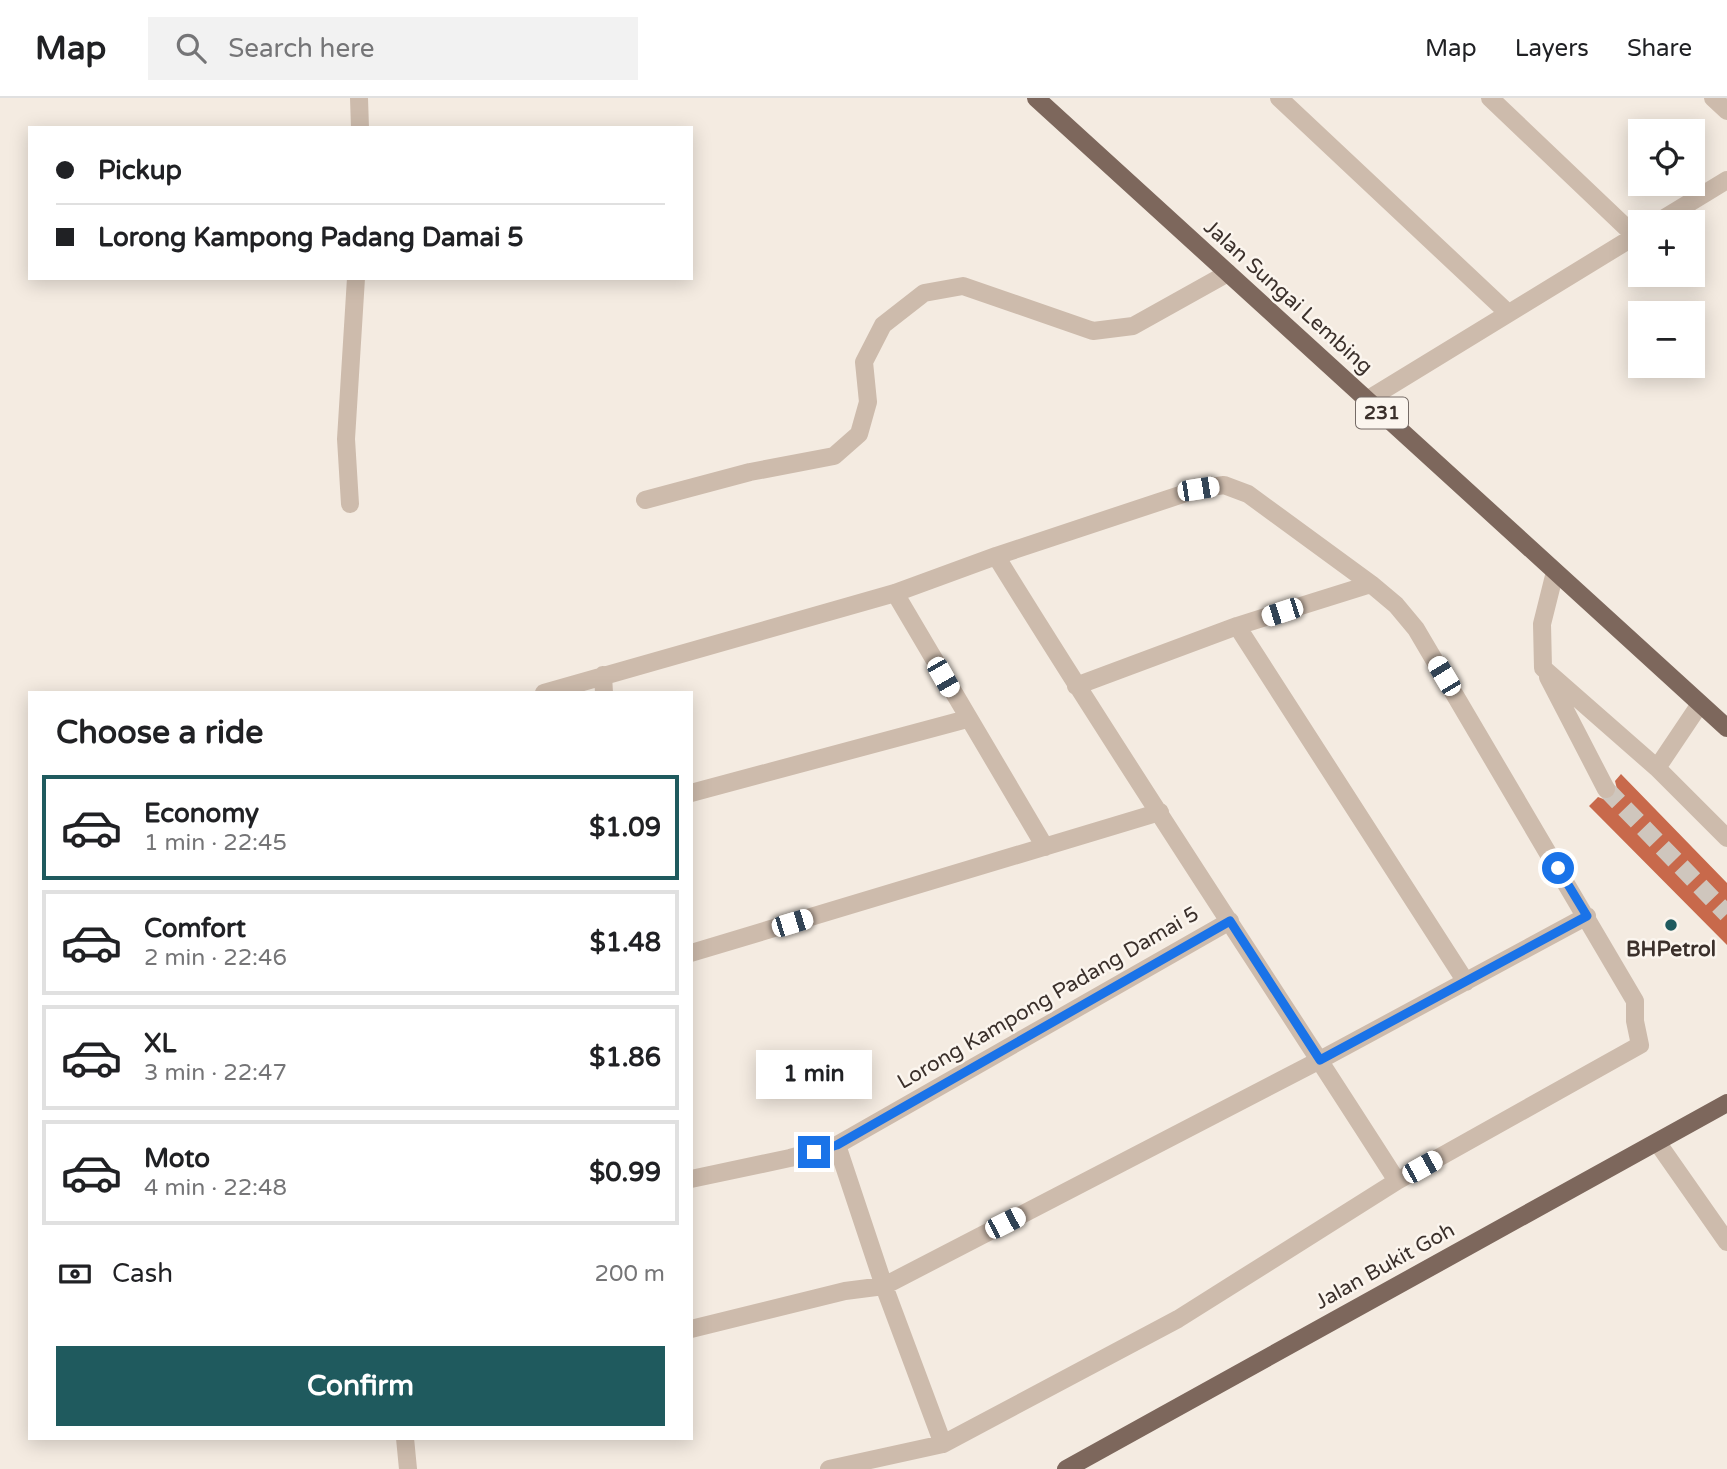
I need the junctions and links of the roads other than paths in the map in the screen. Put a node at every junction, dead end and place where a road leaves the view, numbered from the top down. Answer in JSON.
{"nodes":[{"id":1,"x":359,"y":98,"type":"edge"},
{"id":2,"x":1036,"y":98,"type":"edge"},
{"id":3,"x":1279,"y":98,"type":"edge"},
{"id":4,"x":1490,"y":98,"type":"edge"},
{"id":5,"x":1713,"y":98,"type":"edge"},
{"id":6,"x":1727,"y":111,"type":"edge"},
{"id":7,"x":360,"y":126,"type":"edge"},
{"id":8,"x":1727,"y":180,"type":"edge"},
{"id":9,"x":1678,"y":210,"type":"edge"},
{"id":10,"x":1628,"y":226,"type":"edge"},
{"id":11,"x":1628,"y":241,"type":"edge"},
{"id":12,"x":1228,"y":273,"type":"junction"},
{"id":13,"x":356,"y":280,"type":"edge"},
{"id":14,"x":1507,"y":312,"type":"junction"},
{"id":15,"x":1367,"y":400,"type":"junction"},
{"id":16,"x":645,"y":500,"type":"dead end"},
{"id":17,"x":350,"y":504,"type":"dead end"},
{"id":18,"x":996,"y":556,"type":"junction"},
{"id":19,"x":1555,"y":572,"type":"junction"},
{"id":20,"x":1371,"y":583,"type":"junction"},
{"id":21,"x":895,"y":593,"type":"junction"},
{"id":22,"x":1237,"y":626,"type":"junction"},
{"id":23,"x":1543,"y":668,"type":"junction"},
{"id":24,"x":604,"y":684,"type":"edge"},
{"id":25,"x":1076,"y":686,"type":"junction"},
{"id":26,"x":557,"y":691,"type":"edge"},
{"id":27,"x":1700,"y":704,"type":"junction"},
{"id":28,"x":967,"y":719,"type":"junction"},
{"id":29,"x":1727,"y":728,"type":"edge"},
{"id":30,"x":1657,"y":768,"type":"junction"},
{"id":31,"x":1605,"y":789,"type":"tunnel mouth"},
{"id":32,"x":693,"y":792,"type":"edge"},
{"id":33,"x":1160,"y":812,"type":"junction"},
{"id":34,"x":1727,"y":838,"type":"edge"},
{"id":35,"x":1045,"y":847,"type":"junction"},
{"id":36,"x":1587,"y":916,"type":"junction"},
{"id":37,"x":1230,"y":921,"type":"junction"},
{"id":38,"x":693,"y":952,"type":"edge"},
{"id":39,"x":1466,"y":982,"type":"junction"},
{"id":40,"x":1320,"y":1060,"type":"junction"},
{"id":41,"x":1727,"y":1103,"type":"edge"},
{"id":42,"x":1657,"y":1142,"type":"junction"},
{"id":43,"x":837,"y":1145,"type":"junction"},
{"id":44,"x":693,"y":1179,"type":"edge"},
{"id":45,"x":1397,"y":1181,"type":"junction"},
{"id":46,"x":1724,"y":1233,"type":"edge"},
{"id":47,"x":884,"y":1286,"type":"junction"},
{"id":48,"x":693,"y":1329,"type":"edge"},
{"id":49,"x":405,"y":1440,"type":"edge"},
{"id":50,"x":943,"y":1444,"type":"junction"},
{"id":51,"x":408,"y":1469,"type":"edge"},
{"id":52,"x":829,"y":1469,"type":"edge"},
{"id":53,"x":1066,"y":1469,"type":"edge"}],
"edges":[{"from":1,"to":7,"type":"street"},
{"from":2,"to":12,"type":"main road","name":"Jalan Sungai Lembing","number":"231"},
{"from":3,"to":14,"type":"street"},
{"from":4,"to":10,"type":"street"},
{"from":5,"to":6,"type":"street"},
{"from":8,"to":9,"type":"street"},
{"from":11,"to":14,"type":"street"},
{"from":12,"to":15,"type":"main road","name":"Jalan Sungai Lembing","number":"231"},
{"from":12,"to":16,"type":"street"},
{"from":13,"to":17,"type":"street"},
{"from":14,"to":15,"type":"street"},
{"from":15,"to":19,"type":"main road","name":"Jalan Sungai Lembing","number":"231"},
{"from":18,"to":20,"type":"street"},
{"from":18,"to":21,"type":"street"},
{"from":18,"to":25,"type":"street"},
{"from":19,"to":23,"type":"street"},
{"from":19,"to":27,"type":"main road","name":"Jalan Sungai Lembing","number":"231"},
{"from":20,"to":22,"type":"street"},
{"from":20,"to":36,"type":"street"},
{"from":21,"to":24,"type":"street"},
{"from":21,"to":28,"type":"street"},
{"from":22,"to":25,"type":"street"},
{"from":22,"to":39,"type":"street"},
{"from":23,"to":30,"type":"street"},
{"from":23,"to":31,"type":"street"},
{"from":24,"to":26,"type":"street"},
{"from":25,"to":33,"type":"street"},
{"from":27,"to":29,"type":"main road","name":"Jalan Sungai Lembing","number":"231"},
{"from":27,"to":30,"type":"street"},
{"from":28,"to":32,"type":"street"},
{"from":28,"to":35,"type":"street"},
{"from":30,"to":34,"type":"street"},
{"from":33,"to":35,"type":"street"},
{"from":33,"to":37,"type":"street"},
{"from":35,"to":38,"type":"street"},
{"from":36,"to":39,"type":"street"},
{"from":36,"to":45,"type":"street"},
{"from":37,"to":40,"type":"street"},
{"from":37,"to":43,"type":"street","name":"Lorong Kampong Padang Damai 5"},
{"from":39,"to":40,"type":"street"},
{"from":40,"to":45,"type":"street"},
{"from":40,"to":47,"type":"street"},
{"from":41,"to":42,"type":"main road","name":"Jalan Bukit Goh"},
{"from":42,"to":46,"type":"street"},
{"from":42,"to":53,"type":"main road","name":"Jalan Bukit Goh"},
{"from":43,"to":44,"type":"street","name":"Lorong Kampong Padang Damai 5"},
{"from":43,"to":47,"type":"street"},
{"from":45,"to":50,"type":"street"},
{"from":47,"to":48,"type":"street"},
{"from":47,"to":50,"type":"street"},
{"from":49,"to":51,"type":"street"},
{"from":50,"to":52,"type":"street"}]}
